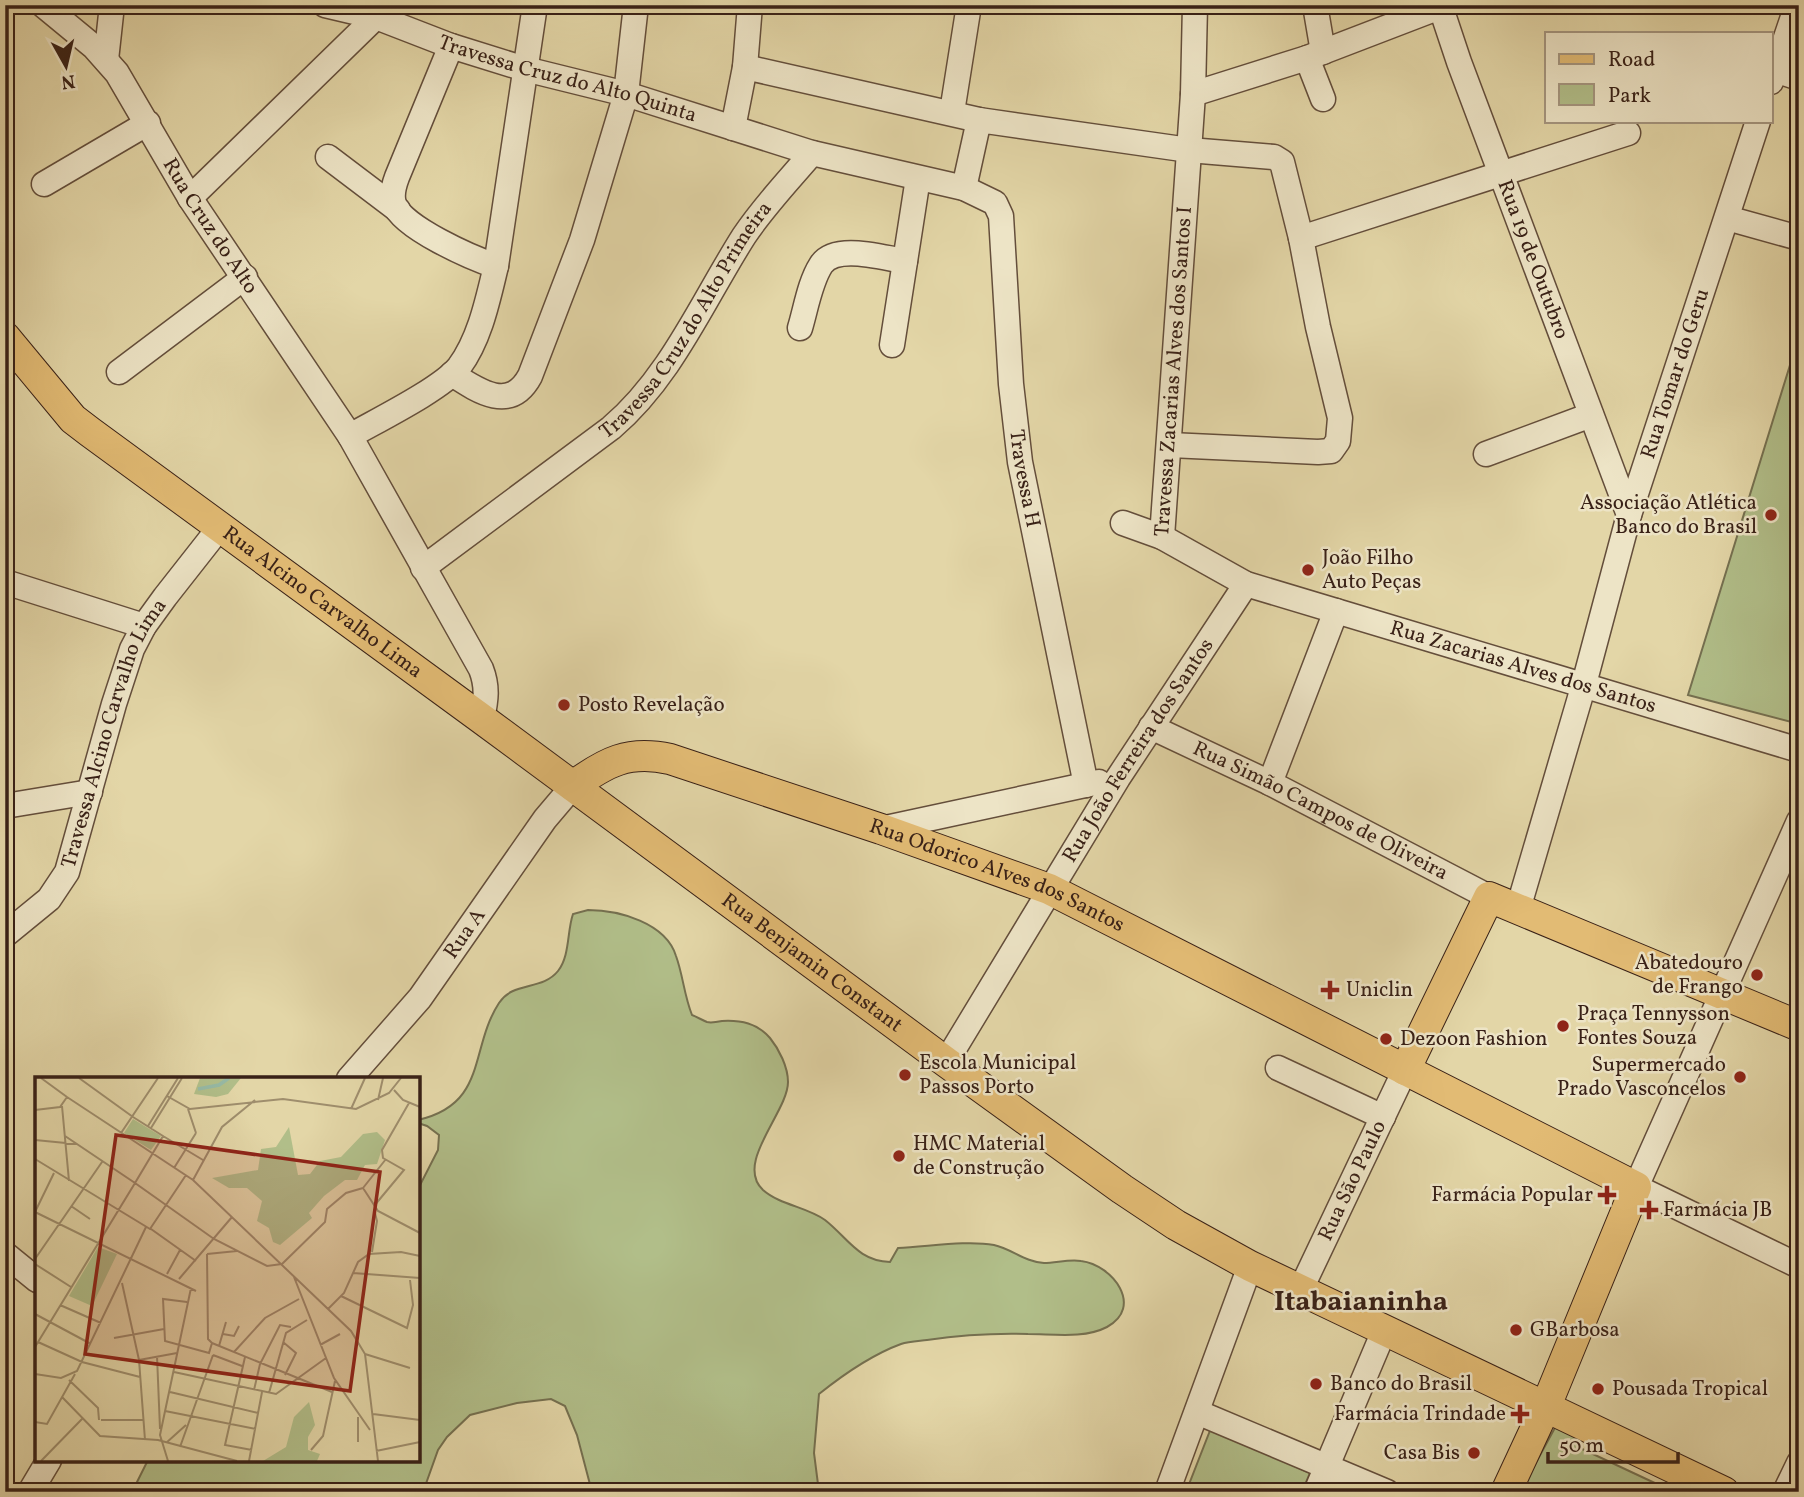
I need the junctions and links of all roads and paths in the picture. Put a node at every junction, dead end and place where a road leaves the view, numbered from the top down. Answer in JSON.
{"nodes":[{"id":1,"x":43,"y":5,"type":"edge"},
{"id":2,"x":112,"y":5,"type":"edge"},
{"id":3,"x":325,"y":5,"type":"edge"},
{"id":4,"x":535,"y":5,"type":"edge"},
{"id":5,"x":636,"y":5,"type":"edge"},
{"id":6,"x":750,"y":5,"type":"edge"},
{"id":7,"x":969,"y":5,"type":"edge"},
{"id":8,"x":1195,"y":5,"type":"edge"},
{"id":9,"x":1315,"y":5,"type":"edge"},
{"id":10,"x":1797,"y":5,"type":"edge"},
{"id":11,"x":1440,"y":6,"type":"edge"},
{"id":12,"x":382,"y":11,"type":"edge"},
{"id":13,"x":451,"y":46,"type":"junction"},
{"id":14,"x":1315,"y":55,"type":"junction"},
{"id":15,"x":106,"y":60,"type":"junction"},
{"id":16,"x":745,"y":66,"type":"junction"},
{"id":17,"x":525,"y":69,"type":"junction"},
{"id":18,"x":1773,"y":76,"type":"edge"},
{"id":19,"x":1799,"y":78,"type":"edge"},
{"id":20,"x":626,"y":94,"type":"junction"},
{"id":21,"x":1193,"y":94,"type":"junction"},
{"id":22,"x":1324,"y":99,"type":"dead end"},
{"id":23,"x":952,"y":113,"type":"junction"},
{"id":24,"x":979,"y":120,"type":"junction"},
{"id":25,"x":1758,"y":122,"type":"edge"},
{"id":26,"x":148,"y":123,"type":"junction"},
{"id":27,"x":733,"y":128,"type":"junction"},
{"id":28,"x":1628,"y":133,"type":"dead end"},
{"id":29,"x":1189,"y":150,"type":"junction"},
{"id":30,"x":811,"y":152,"type":"junction"},
{"id":31,"x":328,"y":157,"type":"dead end"},
{"id":32,"x":1500,"y":173,"type":"junction"},
{"id":33,"x":918,"y":178,"type":"junction"},
{"id":34,"x":44,"y":184,"type":"dead end"},
{"id":35,"x":964,"y":188,"type":"junction"},
{"id":36,"x":190,"y":198,"type":"junction"},
{"id":37,"x":398,"y":210,"type":"junction"},
{"id":38,"x":1727,"y":218,"type":"junction"},
{"id":39,"x":1301,"y":238,"type":"junction"},
{"id":40,"x":1799,"y":238,"type":"edge"},
{"id":41,"x":905,"y":261,"type":"junction"},
{"id":42,"x":496,"y":266,"type":"junction"},
{"id":43,"x":244,"y":277,"type":"junction"},
{"id":44,"x":800,"y":328,"type":"dead end"},
{"id":45,"x":5,"y":337,"type":"edge"},
{"id":46,"x":892,"y":345,"type":"dead end"},
{"id":47,"x":5,"y":363,"type":"edge"},
{"id":48,"x":119,"y":372,"type":"dead end"},
{"id":49,"x":453,"y":374,"type":"junction"},
{"id":50,"x":1591,"y":415,"type":"junction"},
{"id":51,"x":74,"y":419,"type":"junction"},
{"id":52,"x":350,"y":436,"type":"junction"},
{"id":53,"x":1170,"y":445,"type":"junction"},
{"id":54,"x":1486,"y":454,"type":"dead end"},
{"id":55,"x":1629,"y":515,"type":"junction"},
{"id":56,"x":1123,"y":523,"type":"dead end"},
{"id":57,"x":220,"y":527,"type":"junction"},
{"id":58,"x":1162,"y":537,"type":"junction"},
{"id":59,"x":423,"y":568,"type":"junction"},
{"id":60,"x":5,"y":582,"type":"edge"},
{"id":61,"x":1246,"y":584,"type":"junction"},
{"id":62,"x":1336,"y":611,"type":"junction"},
{"id":63,"x":144,"y":626,"type":"junction"},
{"id":64,"x":1584,"y":684,"type":"junction"},
{"id":65,"x":482,"y":719,"type":"junction"},
{"id":66,"x":1151,"y":727,"type":"junction"},
{"id":67,"x":1799,"y":750,"type":"edge"},
{"id":68,"x":1118,"y":778,"type":"junction"},
{"id":69,"x":1270,"y":783,"type":"junction"},
{"id":70,"x":1086,"y":785,"type":"junction"},
{"id":71,"x":573,"y":786,"type":"junction"},
{"id":72,"x":90,"y":792,"type":"junction"},
{"id":73,"x":5,"y":806,"type":"edge"},
{"id":74,"x":1799,"y":821,"type":"edge"},
{"id":75,"x":881,"y":829,"type":"junction"},
{"id":76,"x":1049,"y":889,"type":"junction"},
{"id":77,"x":1489,"y":897,"type":"junction"},
{"id":78,"x":1518,"y":909,"type":"junction"},
{"id":79,"x":5,"y":934,"type":"edge"},
{"id":80,"x":1721,"y":994,"type":"junction"},
{"id":81,"x":1799,"y":1026,"type":"edge"},
{"id":82,"x":946,"y":1062,"type":"junction"},
{"id":83,"x":1278,"y":1068,"type":"dead end"},
{"id":84,"x":1405,"y":1070,"type":"junction"},
{"id":85,"x":351,"y":1077,"type":"edge"},
{"id":86,"x":1382,"y":1117,"type":"junction"},
{"id":87,"x":1636,"y":1187,"type":"junction"},
{"id":88,"x":7,"y":1254,"type":"edge"},
{"id":89,"x":1250,"y":1266,"type":"junction"},
{"id":90,"x":1799,"y":1266,"type":"edge"},
{"id":91,"x":35,"y":1278,"type":"edge"},
{"id":92,"x":1300,"y":1291,"type":"junction"},
{"id":93,"x":1384,"y":1331,"type":"junction"},
{"id":94,"x":1546,"y":1406,"type":"junction"},
{"id":95,"x":1198,"y":1412,"type":"junction"},
{"id":96,"x":48,"y":1462,"type":"edge"},
{"id":97,"x":1799,"y":1463,"type":"edge"},
{"id":98,"x":1328,"y":1466,"type":"junction"},
{"id":99,"x":30,"y":1492,"type":"edge"},
{"id":100,"x":1167,"y":1492,"type":"edge"},
{"id":101,"x":1316,"y":1492,"type":"edge"},
{"id":102,"x":1387,"y":1492,"type":"edge"},
{"id":103,"x":1506,"y":1492,"type":"edge"},
{"id":104,"x":1724,"y":1492,"type":"edge"},
{"id":105,"x":1785,"y":1492,"type":"edge"}],
"edges":[{"from":1,"to":15,"type":"street","name":"Rua Cruz do Alto"},
{"from":2,"to":15,"type":"street"},
{"from":3,"to":12,"type":"street","name":"Travessa Cruz do Alto Quinta"},
{"from":4,"to":17,"type":"street"},
{"from":5,"to":20,"type":"street"},
{"from":6,"to":16,"type":"street"},
{"from":7,"to":23,"type":"street"},
{"from":8,"to":21,"type":"street","name":"Travessa Zacarias Alves dos Santos I"},
{"from":9,"to":14,"type":"street"},
{"from":10,"to":18,"type":"street"},
{"from":11,"to":14,"type":"street"},
{"from":11,"to":32,"type":"street","name":"Rua 19 de Outubro"},
{"from":12,"to":13,"type":"street","name":"Travessa Cruz do Alto Quinta"},
{"from":12,"to":36,"type":"street"},
{"from":13,"to":17,"type":"street","name":"Travessa Cruz do Alto Quinta"},
{"from":13,"to":37,"type":"street"},
{"from":14,"to":21,"type":"street"},
{"from":14,"to":22,"type":"street"},
{"from":15,"to":26,"type":"street","name":"Rua Cruz do Alto"},
{"from":16,"to":23,"type":"street"},
{"from":16,"to":27,"type":"street"},
{"from":17,"to":20,"type":"street","name":"Travessa Cruz do Alto Quinta"},
{"from":17,"to":42,"type":"street"},
{"from":18,"to":19,"type":"street"},
{"from":20,"to":27,"type":"street","name":"Travessa Cruz do Alto Quinta"},
{"from":20,"to":49,"type":"street"},
{"from":21,"to":29,"type":"street","name":"Travessa Zacarias Alves dos Santos I"},
{"from":23,"to":24,"type":"street"},
{"from":24,"to":29,"type":"street"},
{"from":24,"to":35,"type":"street"},
{"from":25,"to":38,"type":"street","name":"Rua Tomar do Geru"},
{"from":26,"to":34,"type":"street"},
{"from":26,"to":36,"type":"street","name":"Rua Cruz do Alto"},
{"from":27,"to":30,"type":"street","name":"Travessa Cruz do Alto Quinta"},
{"from":28,"to":32,"type":"street"},
{"from":29,"to":39,"type":"street"},
{"from":29,"to":53,"type":"street","name":"Travessa Zacarias Alves dos Santos I"},
{"from":30,"to":33,"type":"street"},
{"from":30,"to":59,"type":"street","name":"Travessa Cruz do Alto Primeira"},
{"from":31,"to":37,"type":"street"},
{"from":32,"to":39,"type":"street"},
{"from":32,"to":50,"type":"street","name":"Rua 19 de Outubro"},
{"from":33,"to":35,"type":"street"},
{"from":33,"to":41,"type":"street"},
{"from":35,"to":70,"type":"street","name":"Travessa H"},
{"from":36,"to":43,"type":"street","name":"Rua Cruz do Alto"},
{"from":37,"to":42,"type":"street"},
{"from":38,"to":40,"type":"street"},
{"from":38,"to":55,"type":"street","name":"Rua Tomar do Geru"},
{"from":39,"to":53,"type":"street"},
{"from":41,"to":44,"type":"street"},
{"from":41,"to":46,"type":"street"},
{"from":42,"to":49,"type":"street"},
{"from":43,"to":48,"type":"street"},
{"from":43,"to":52,"type":"street","name":"Rua Cruz do Alto"},
{"from":45,"to":51,"type":"main road","name":"Rua Alcino Carvalho Lima"},
{"from":47,"to":51,"type":"main road","name":"Rua Alcino Carvalho Lima"},
{"from":49,"to":52,"type":"street"},
{"from":50,"to":54,"type":"street"},
{"from":50,"to":55,"type":"street","name":"Rua 19 de Outubro"},
{"from":51,"to":57,"type":"main road","name":"Rua Alcino Carvalho Lima"},
{"from":52,"to":59,"type":"street","name":"Rua Cruz do Alto"},
{"from":53,"to":58,"type":"street","name":"Travessa Zacarias Alves dos Santos I"},
{"from":55,"to":64,"type":"street","name":"Rua Tomar do Geru"},
{"from":56,"to":58,"type":"street"},
{"from":57,"to":63,"type":"street","name":"Travessa Alcino Carvalho Lima"},
{"from":57,"to":65,"type":"main road","name":"Rua Alcino Carvalho Lima"},
{"from":58,"to":61,"type":"street","name":"Travessa Zacarias Alves dos Santos I"},
{"from":59,"to":65,"type":"street","name":"Rua Cruz do Alto"},
{"from":60,"to":63,"type":"street"},
{"from":61,"to":62,"type":"street","name":"Rua Zacarias Alves dos Santos"},
{"from":61,"to":66,"type":"street","name":"Rua João Ferreira dos Santos"},
{"from":62,"to":64,"type":"street","name":"Rua Zacarias Alves dos Santos"},
{"from":62,"to":69,"type":"street"},
{"from":63,"to":72,"type":"street","name":"Travessa Alcino Carvalho Lima"},
{"from":64,"to":67,"type":"street","name":"Rua Zacarias Alves dos Santos"},
{"from":64,"to":78,"type":"street","name":"Rua Tomar do Geru"},
{"from":65,"to":71,"type":"main road","name":"Rua Alcino Carvalho Lima"},
{"from":66,"to":68,"type":"street","name":"Rua João Ferreira dos Santos"},
{"from":66,"to":69,"type":"street","name":"Rua Simão Campos de Oliveira"},
{"from":68,"to":70,"type":"street"},
{"from":68,"to":76,"type":"street","name":"Rua João Ferreira dos Santos"},
{"from":69,"to":77,"type":"street","name":"Rua Simão Campos de Oliveira"},
{"from":70,"to":75,"type":"street"},
{"from":71,"to":75,"type":"main road","name":"Rua Odorico Alves dos Santos"},
{"from":71,"to":82,"type":"main road","name":"Rua Benjamin Constant"},
{"from":71,"to":85,"type":"street","name":"Rua A"},
{"from":72,"to":73,"type":"street"},
{"from":72,"to":79,"type":"street","name":"Travessa Alcino Carvalho Lima"},
{"from":74,"to":80,"type":"street"},
{"from":75,"to":76,"type":"main road","name":"Rua Odorico Alves dos Santos"},
{"from":76,"to":82,"type":"street","name":"Rua João Ferreira dos Santos"},
{"from":76,"to":84,"type":"main road","name":"Rua Odorico Alves dos Santos"},
{"from":77,"to":78,"type":"main road"},
{"from":77,"to":84,"type":"main road"},
{"from":78,"to":80,"type":"main road"},
{"from":80,"to":81,"type":"main road"},
{"from":80,"to":87,"type":"street"},
{"from":82,"to":89,"type":"main road","name":"Rua Benjamin Constant"},
{"from":83,"to":86,"type":"street"},
{"from":84,"to":86,"type":"street","name":"Rua São Paulo"},
{"from":84,"to":87,"type":"main road"},
{"from":86,"to":92,"type":"street","name":"Rua São Paulo"},
{"from":87,"to":90,"type":"street"},
{"from":87,"to":94,"type":"main road"},
{"from":88,"to":91,"type":"street"},
{"from":89,"to":92,"type":"main road","name":"Rua Benjamin Constant"},
{"from":89,"to":95,"type":"street"},
{"from":92,"to":93,"type":"main road","name":"Rua Benjamin Constant"},
{"from":93,"to":94,"type":"main road","name":"Rua Benjamin Constant"},
{"from":93,"to":98,"type":"street"},
{"from":94,"to":103,"type":"main road"},
{"from":94,"to":104,"type":"main road","name":"Rua Benjamin Constant"},
{"from":95,"to":98,"type":"street"},
{"from":95,"to":100,"type":"street"},
{"from":96,"to":99,"type":"street"},
{"from":97,"to":105,"type":"street"},
{"from":98,"to":101,"type":"street"},
{"from":98,"to":102,"type":"street"}]}
